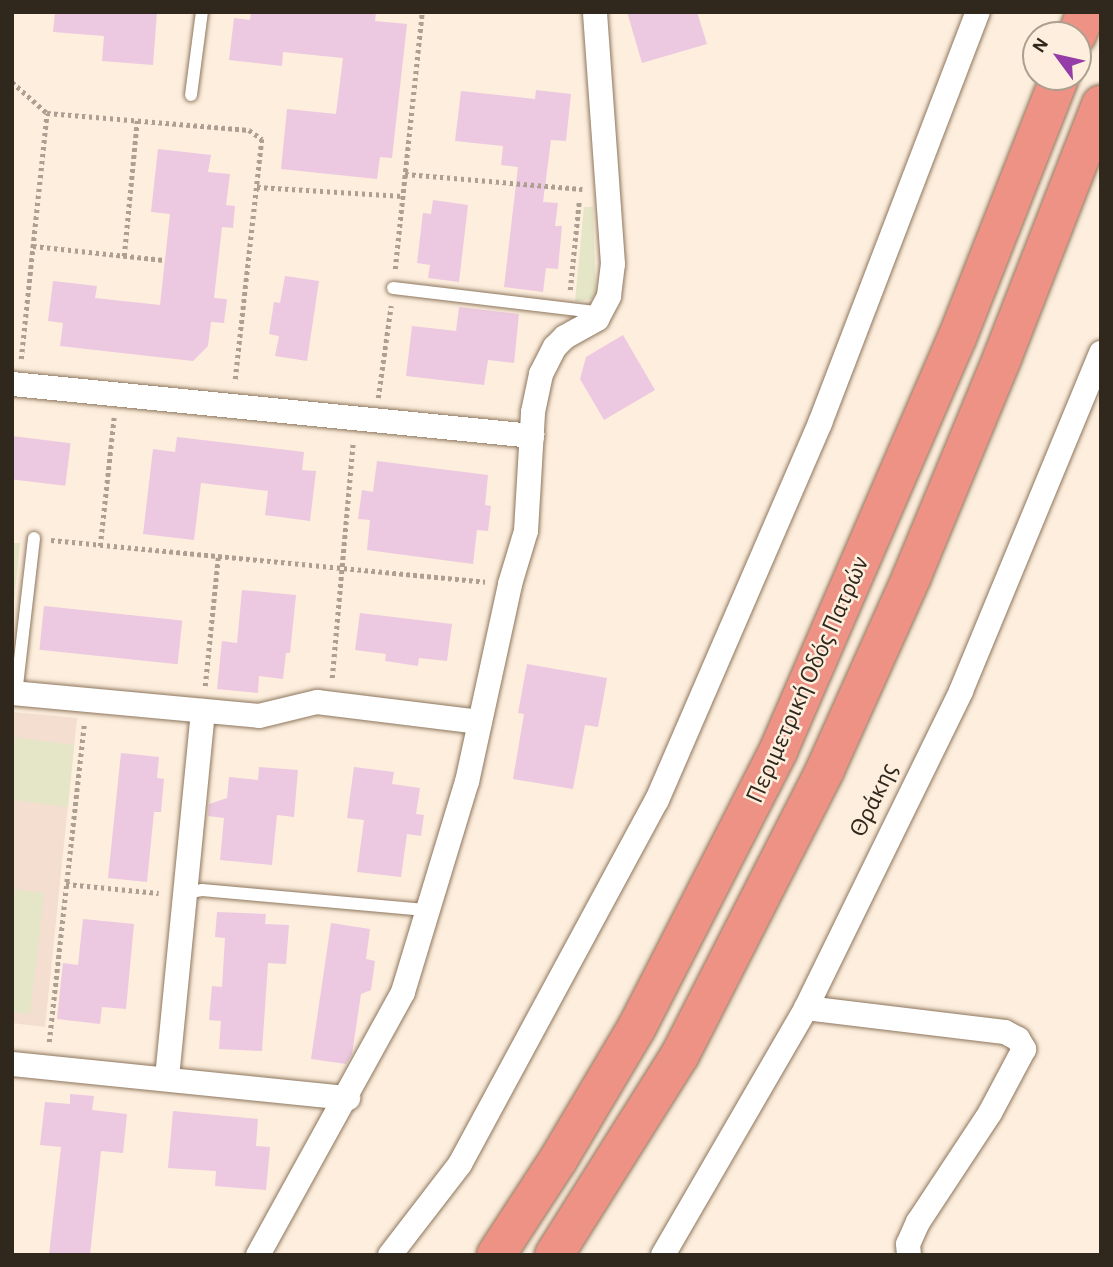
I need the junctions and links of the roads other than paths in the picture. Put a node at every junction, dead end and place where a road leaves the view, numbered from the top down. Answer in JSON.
{"nodes":[{"id":1,"x":202,"y":12,"type":"edge"},
{"id":2,"x":596,"y":12,"type":"edge"},
{"id":3,"x":978,"y":12,"type":"edge"},
{"id":4,"x":1054,"y":91,"type":"edge"},
{"id":5,"x":191,"y":95,"type":"dead end"},
{"id":6,"x":1101,"y":104,"type":"edge"},
{"id":7,"x":393,"y":288,"type":"road end"},
{"id":8,"x":603,"y":313,"type":"junction"},
{"id":9,"x":1101,"y":354,"type":"edge"},
{"id":10,"x":15,"y":385,"type":"edge"},
{"id":11,"x":532,"y":436,"type":"junction"},
{"id":12,"x":34,"y":538,"type":"road end"},
{"id":13,"x":14,"y":694,"type":"edge"},
{"id":14,"x":203,"y":711,"type":"junction"},
{"id":15,"x":480,"y":722,"type":"junction"},
{"id":16,"x":185,"y":893,"type":"junction"},
{"id":17,"x":428,"y":910,"type":"junction"},
{"id":18,"x":806,"y":1007,"type":"junction"},
{"id":19,"x":12,"y":1064,"type":"edge"},
{"id":20,"x":167,"y":1079,"type":"junction"},
{"id":21,"x":348,"y":1097,"type":"junction"},
{"id":22,"x":258,"y":1255,"type":"edge"},
{"id":23,"x":390,"y":1255,"type":"edge"},
{"id":24,"x":496,"y":1255,"type":"edge"},
{"id":25,"x":554,"y":1255,"type":"edge"},
{"id":26,"x":663,"y":1255,"type":"edge"},
{"id":27,"x":909,"y":1255,"type":"edge"}],
"edges":[{"from":1,"to":5,"type":"lane"},
{"from":2,"to":8,"type":"street"},
{"from":3,"to":23,"type":"street"},
{"from":4,"to":24,"type":"highway","name":"Περιμετρική Οδός Πατρών"},
{"from":6,"to":25,"type":"highway","name":"Περιμετρική Οδός Πατρών"},
{"from":7,"to":8,"type":"lane"},
{"from":8,"to":11,"type":"street"},
{"from":9,"to":18,"type":"street","name":"Θράκης"},
{"from":10,"to":11,"type":"street"},
{"from":11,"to":15,"type":"street"},
{"from":12,"to":13,"type":"lane"},
{"from":13,"to":14,"type":"street"},
{"from":14,"to":15,"type":"street"},
{"from":14,"to":16,"type":"street"},
{"from":15,"to":17,"type":"street"},
{"from":16,"to":17,"type":"lane"},
{"from":16,"to":20,"type":"street"},
{"from":17,"to":21,"type":"street"},
{"from":18,"to":26,"type":"street","name":"Θράκης"},
{"from":18,"to":27,"type":"street"},
{"from":19,"to":20,"type":"street"},
{"from":20,"to":21,"type":"street"},
{"from":21,"to":22,"type":"street"}]}
